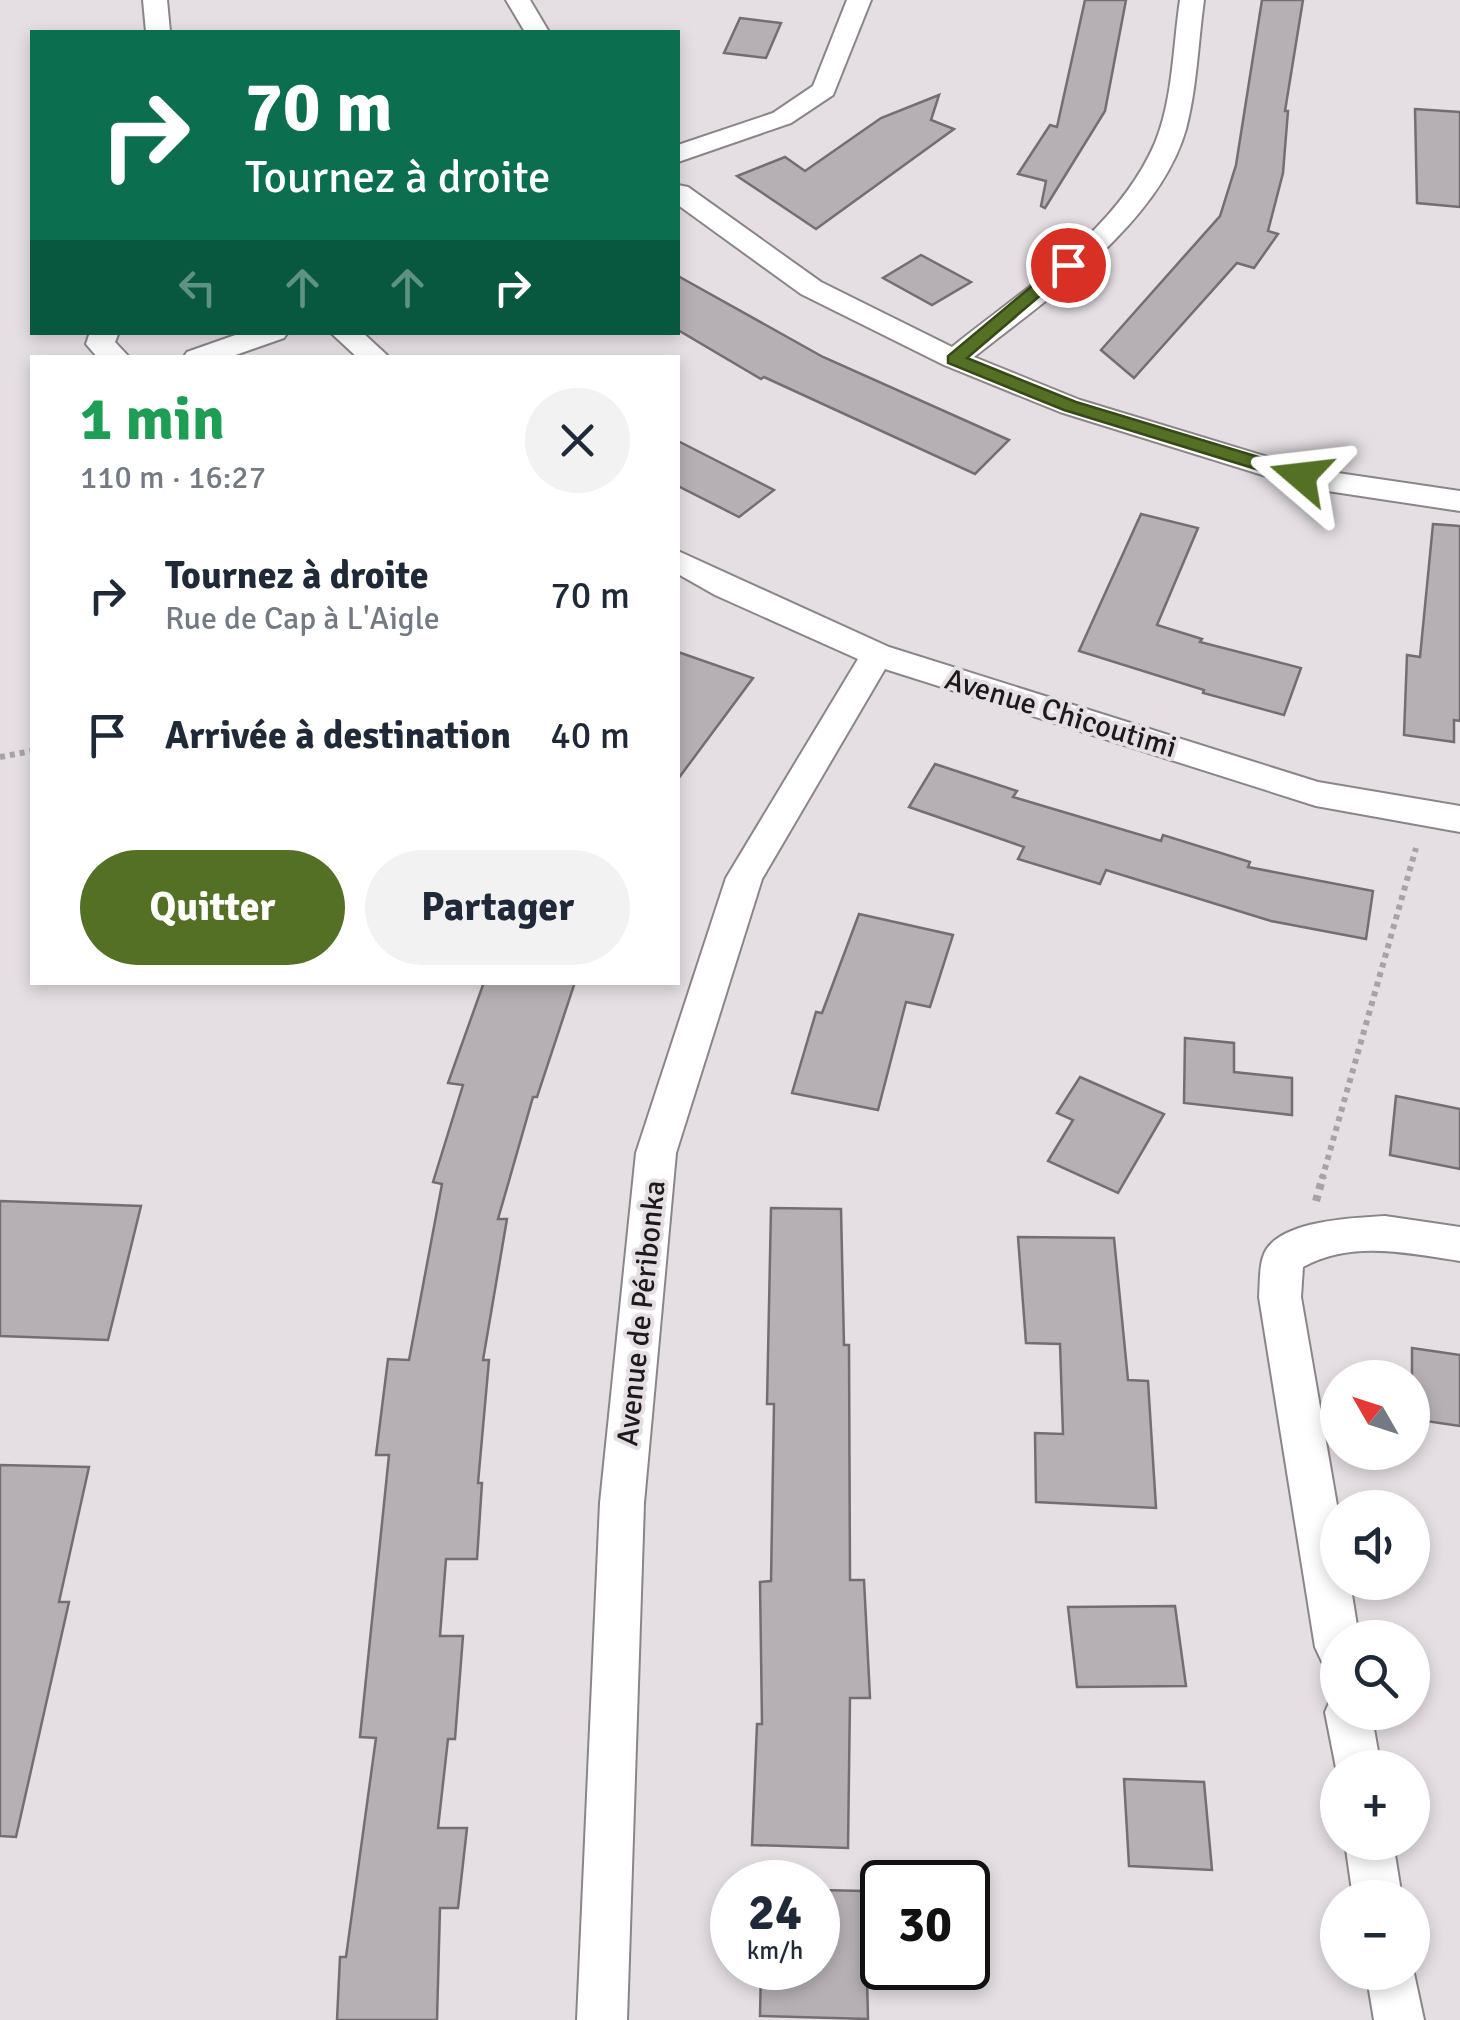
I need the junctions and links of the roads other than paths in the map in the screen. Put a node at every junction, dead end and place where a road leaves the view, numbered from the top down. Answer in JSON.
{"nodes":[{"id":1,"x":154,"y":0,"type":"edge"},
{"id":2,"x":518,"y":0,"type":"edge"},
{"id":3,"x":858,"y":0,"type":"edge"},
{"id":4,"x":1192,"y":0,"type":"edge"},
{"id":5,"x":158,"y":30,"type":"edge"},
{"id":6,"x":536,"y":30,"type":"edge"},
{"id":7,"x":680,"y":153,"type":"edge"},
{"id":8,"x":680,"y":194,"type":"edge"},
{"id":9,"x":104,"y":335,"type":"edge"},
{"id":10,"x":265,"y":335,"type":"edge"},
{"id":11,"x":348,"y":335,"type":"edge"},
{"id":12,"x":113,"y":355,"type":"edge"},
{"id":13,"x":206,"y":355,"type":"edge"},
{"id":14,"x":372,"y":355,"type":"edge"},
{"id":15,"x":954,"y":360,"type":"junction"},
{"id":16,"x":1460,"y":501,"type":"edge"},
{"id":17,"x":680,"y":563,"type":"edge"},
{"id":18,"x":876,"y":655,"type":"junction"},
{"id":19,"x":1460,"y":819,"type":"edge"},
{"id":20,"x":1460,"y":1244,"type":"edge"},
{"id":21,"x":1334,"y":1620,"type":"edge"},
{"id":22,"x":1394,"y":1990,"type":"edge"},
{"id":23,"x":602,"y":2020,"type":"edge"},
{"id":24,"x":1398,"y":2020,"type":"edge"}],
"edges":[{"from":1,"to":5,"type":"street"},
{"from":2,"to":6,"type":"street"},
{"from":3,"to":7,"type":"street"},
{"from":4,"to":15,"type":"street"},
{"from":8,"to":15,"type":"street"},
{"from":9,"to":12,"type":"street"},
{"from":10,"to":13,"type":"street"},
{"from":11,"to":14,"type":"street"},
{"from":15,"to":16,"type":"street"},
{"from":17,"to":18,"type":"street","name":"Avenue Chicoutimi"},
{"from":18,"to":19,"type":"street","name":"Avenue Chicoutimi"},
{"from":18,"to":23,"type":"street","name":"Avenue de Péribonka"},
{"from":20,"to":21,"type":"street"},
{"from":22,"to":24,"type":"street"}]}
